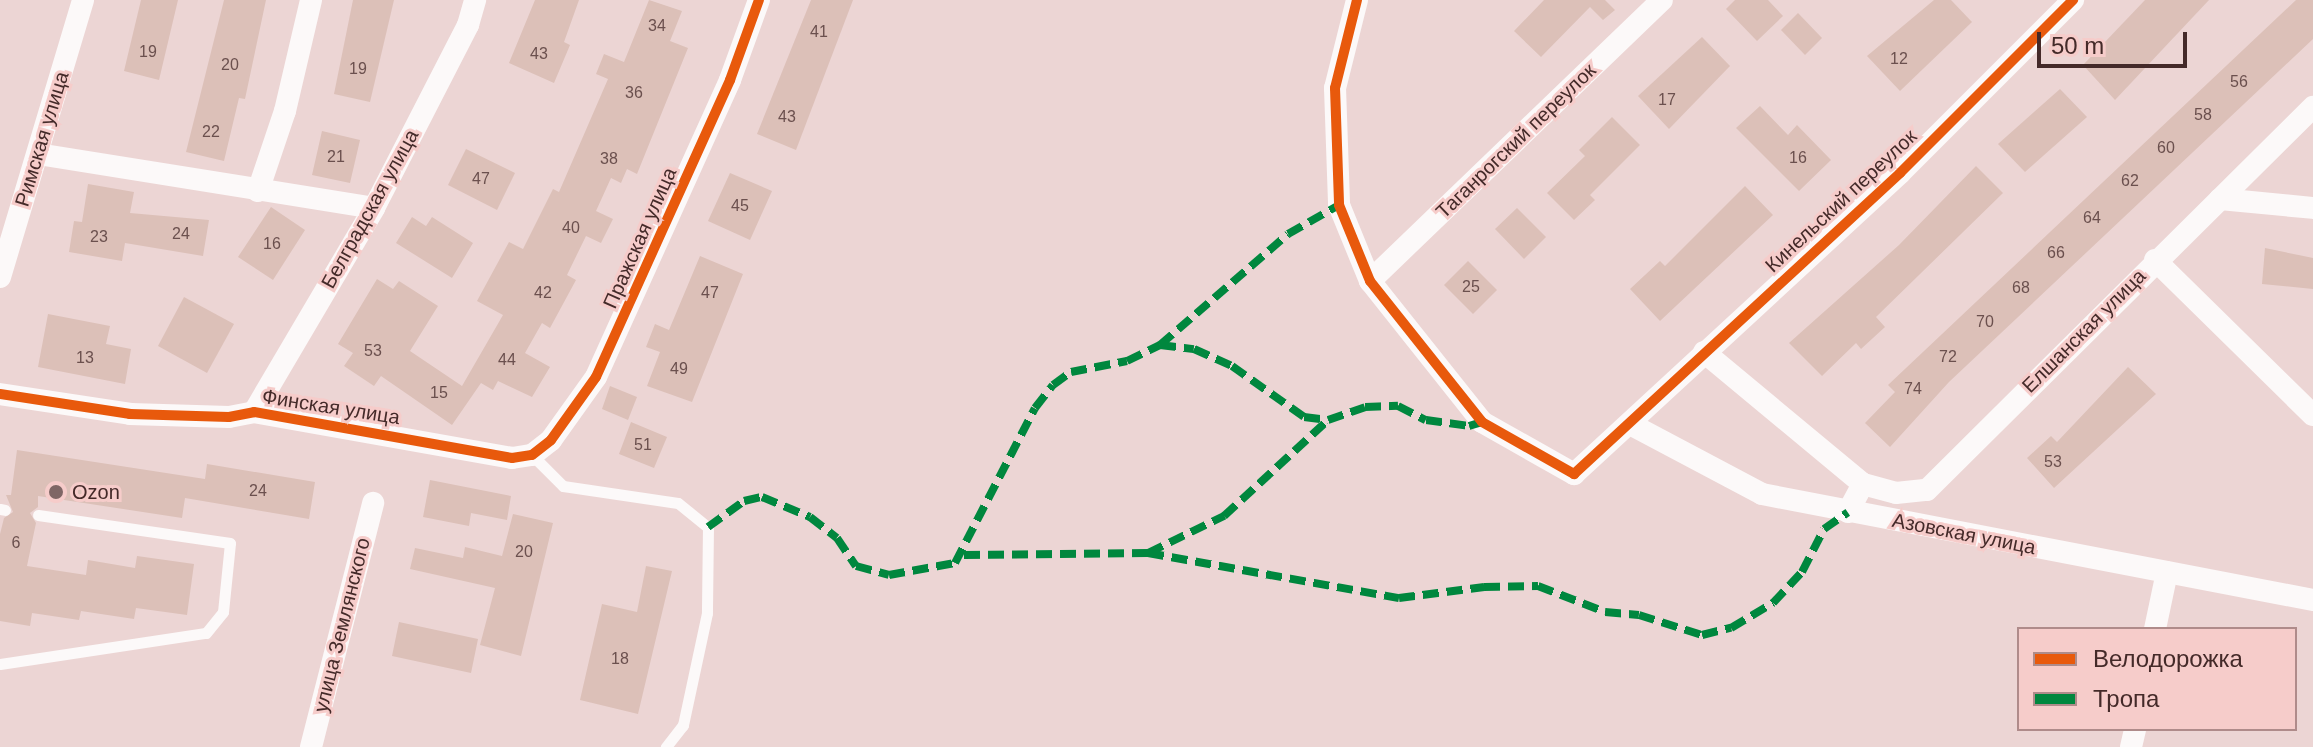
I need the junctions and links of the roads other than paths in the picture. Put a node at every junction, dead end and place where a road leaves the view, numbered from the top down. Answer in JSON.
{"nodes":[{"id":1,"x":83,"y":0,"type":"edge"},
{"id":2,"x":311,"y":0,"type":"edge"},
{"id":3,"x":475,"y":0,"type":"edge"},
{"id":4,"x":759,"y":0,"type":"edge"},
{"id":5,"x":1357,"y":0,"type":"edge"},
{"id":6,"x":1662,"y":0,"type":"edge"},
{"id":7,"x":2073,"y":0,"type":"edge"},
{"id":8,"x":2313,"y":107,"type":"edge"},
{"id":9,"x":38,"y":154,"type":"junction"},
{"id":10,"x":258,"y":191,"type":"junction"},
{"id":11,"x":2220,"y":199,"type":"junction"},
{"id":12,"x":374,"y":208,"type":"junction"},
{"id":13,"x":2313,"y":208,"type":"edge"},
{"id":14,"x":2155,"y":260,"type":"junction"},
{"id":15,"x":0,"y":277,"type":"edge"},
{"id":16,"x":1370,"y":281,"type":"junction"},
{"id":17,"x":1704,"y":352,"type":"junction"},
{"id":18,"x":0,"y":394,"type":"edge"},
{"id":19,"x":254,"y":412,"type":"junction"},
{"id":20,"x":2313,"y":415,"type":"edge"},
{"id":21,"x":1630,"y":424,"type":"junction"},
{"id":22,"x":522,"y":457,"type":"junction"},
{"id":23,"x":1863,"y":484,"type":"junction"},
{"id":24,"x":373,"y":503,"type":"dead end"},
{"id":25,"x":1848,"y":512,"type":"junction"},
{"id":26,"x":38,"y":515,"type":"dead end"},
{"id":27,"x":2167,"y":572,"type":"junction"},
{"id":28,"x":2313,"y":600,"type":"edge"},
{"id":29,"x":2155,"y":627,"type":"edge"},
{"id":30,"x":0,"y":664,"type":"edge"},
{"id":31,"x":311,"y":747,"type":"edge"},
{"id":32,"x":666,"y":747,"type":"edge"}],
"edges":[{"from":1,"to":9,"type":"street","name":"Римская улица"},
{"from":2,"to":10,"type":"street"},
{"from":3,"to":12,"type":"street","name":"Белградская улица"},
{"from":4,"to":22,"type":"street","name":"Пражская улица"},
{"from":5,"to":16,"type":"street"},
{"from":6,"to":16,"type":"street","name":"Таганрогский переулок"},
{"from":7,"to":17,"type":"street","name":"Кинельский переулок"},
{"from":8,"to":11,"type":"street","name":"Елшанская улица"},
{"from":9,"to":10,"type":"street"},
{"from":9,"to":15,"type":"street","name":"Римская улица"},
{"from":10,"to":12,"type":"street"},
{"from":11,"to":13,"type":"street"},
{"from":11,"to":14,"type":"street","name":"Елшанская улица"},
{"from":12,"to":19,"type":"street","name":"Белградская улица"},
{"from":14,"to":20,"type":"street"},
{"from":14,"to":23,"type":"street","name":"Елшанская улица"},
{"from":16,"to":21,"type":"street","name":"Кинельский переулок"},
{"from":17,"to":21,"type":"street","name":"Кинельский переулок"},
{"from":17,"to":23,"type":"street"},
{"from":18,"to":19,"type":"street","name":"Финская улица"},
{"from":19,"to":22,"type":"street","name":"Финская улица"},
{"from":21,"to":25,"type":"street","name":"Азовская улица"},
{"from":22,"to":32,"type":"lane"},
{"from":23,"to":25,"type":"street"},
{"from":24,"to":31,"type":"street","name":"улица Землянского"},
{"from":25,"to":27,"type":"street","name":"Азовская улица"},
{"from":26,"to":30,"type":"lane"},
{"from":27,"to":28,"type":"street","name":"Азовская улица"},
{"from":27,"to":29,"type":"street"}]}
